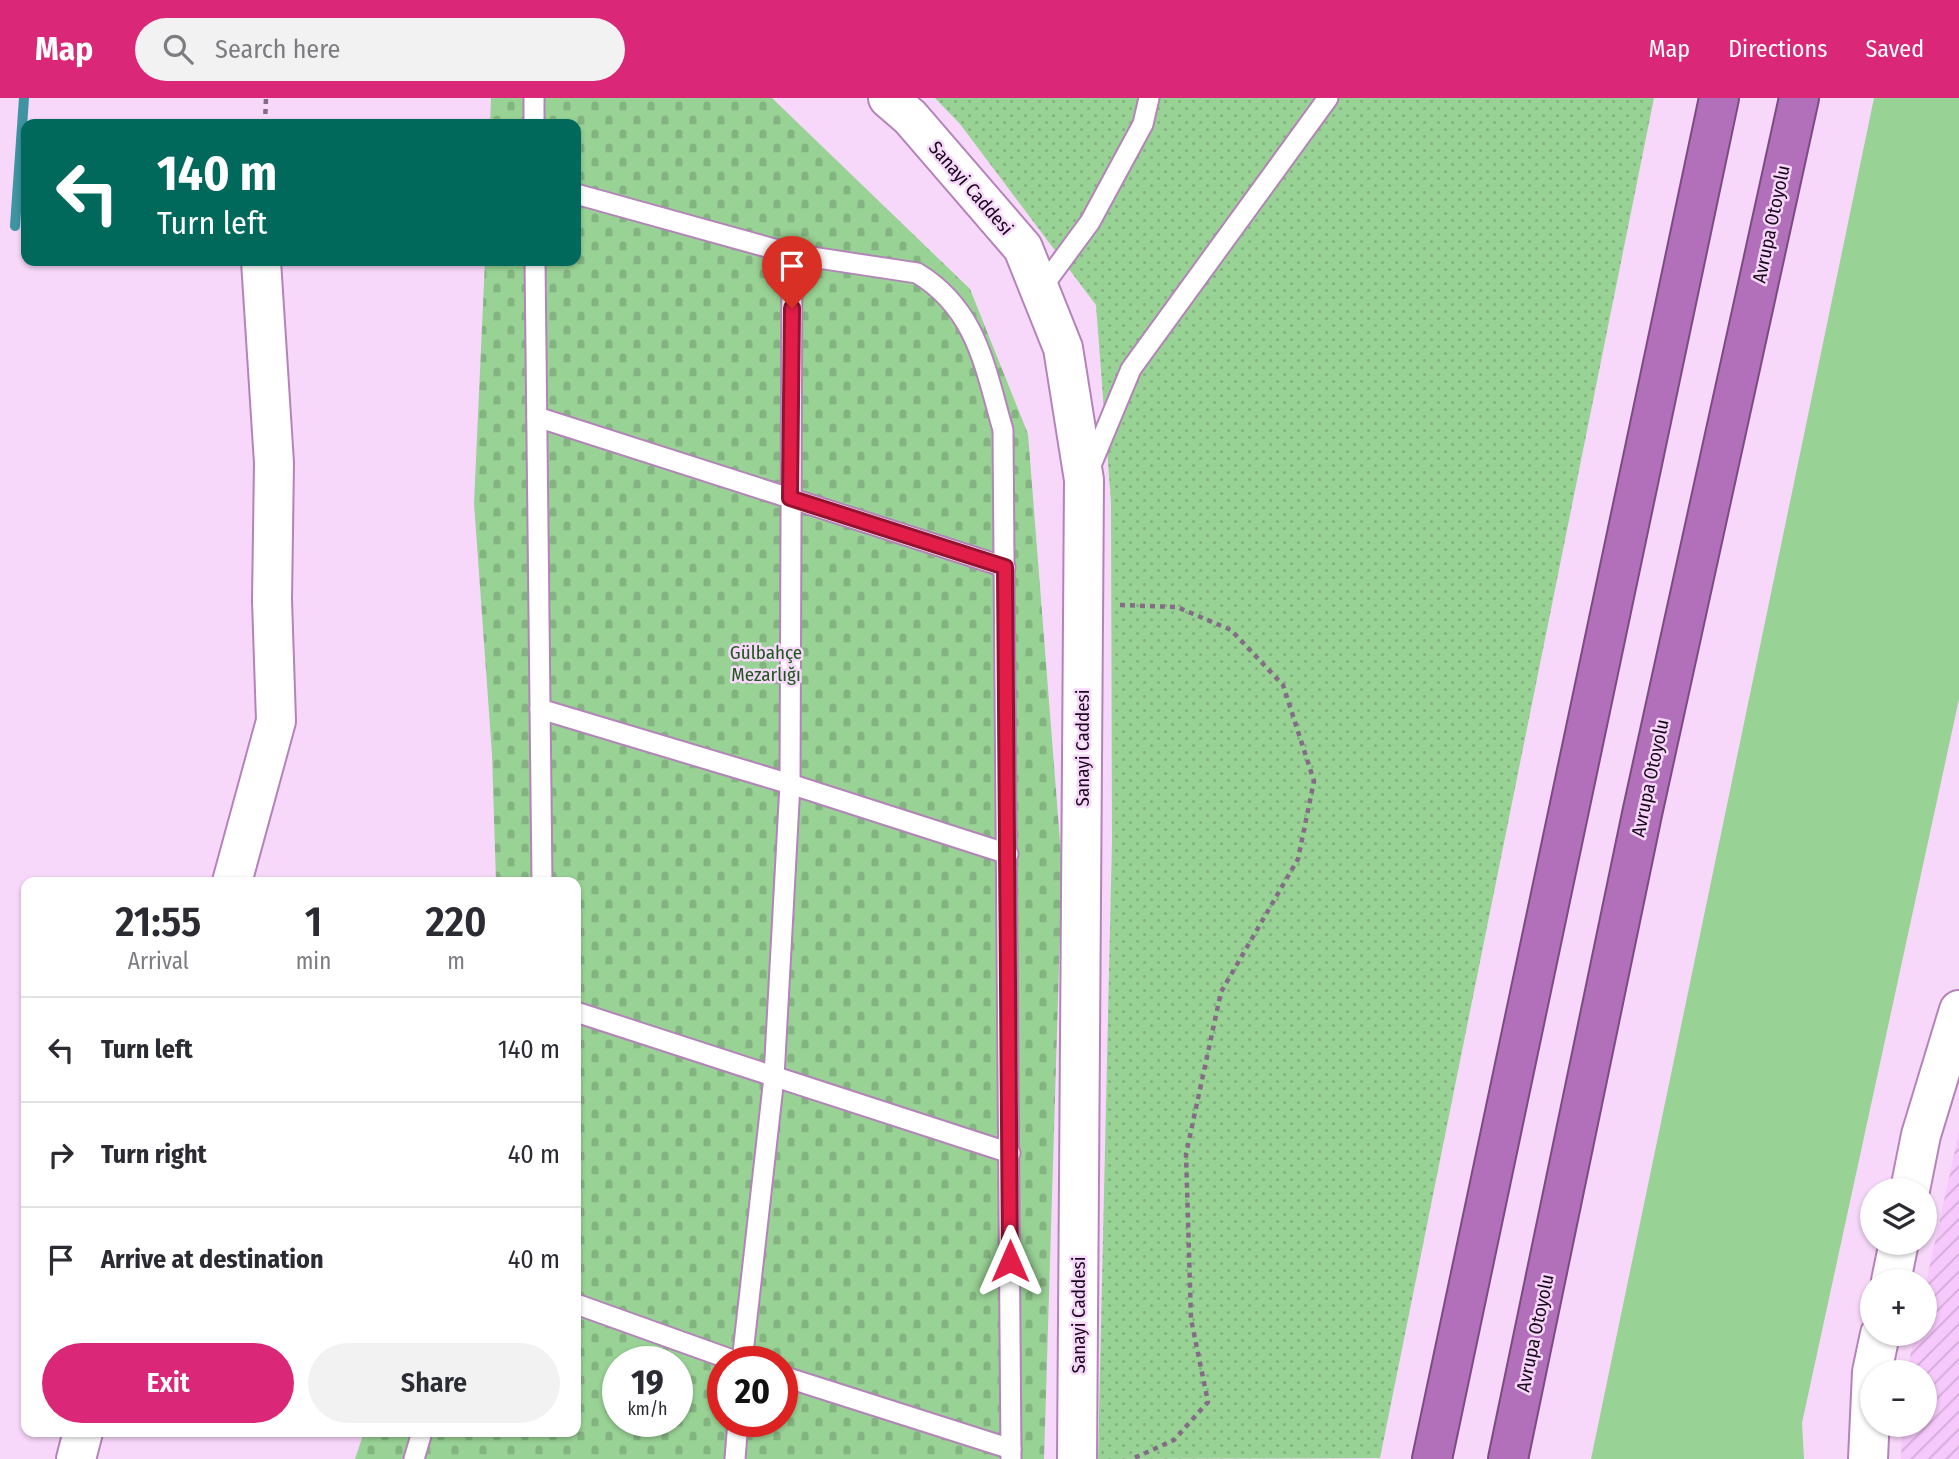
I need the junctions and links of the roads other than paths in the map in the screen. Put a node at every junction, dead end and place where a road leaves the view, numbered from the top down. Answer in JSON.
{"nodes":[{"id":1,"x":534,"y":98,"type":"edge"},
{"id":2,"x":888,"y":98,"type":"edge"},
{"id":3,"x":1149,"y":98,"type":"edge"},
{"id":4,"x":1328,"y":98,"type":"edge"},
{"id":5,"x":1719,"y":98,"type":"edge"},
{"id":6,"x":1800,"y":98,"type":"edge"},
{"id":7,"x":534,"y":119,"type":"edge"},
{"id":8,"x":581,"y":195,"type":"edge"},
{"id":9,"x":792,"y":254,"type":"junction"},
{"id":10,"x":261,"y":266,"type":"edge"},
{"id":11,"x":535,"y":266,"type":"edge"},
{"id":12,"x":1040,"y":290,"type":"junction"},
{"id":13,"x":537,"y":416,"type":"junction"},
{"id":14,"x":1084,"y":480,"type":"junction"},
{"id":15,"x":790,"y":498,"type":"junction"},
{"id":16,"x":1005,"y":567,"type":"junction"},
{"id":17,"x":540,"y":709,"type":"junction"},
{"id":18,"x":790,"y":784,"type":"junction"},
{"id":19,"x":1008,"y":855,"type":"junction"},
{"id":20,"x":233,"y":877,"type":"edge"},
{"id":21,"x":542,"y":877,"type":"edge"},
{"id":22,"x":1959,"y":1010,"type":"edge"},
{"id":23,"x":581,"y":1015,"type":"edge"},
{"id":24,"x":774,"y":1077,"type":"junction"},
{"id":25,"x":1010,"y":1153,"type":"junction"},
{"id":26,"x":1912,"y":1178,"type":"edge"},
{"id":27,"x":581,"y":1306,"type":"edge"},
{"id":28,"x":742,"y":1346,"type":"edge"},
{"id":29,"x":1877,"y":1346,"type":"edge"},
{"id":30,"x":707,"y":1350,"type":"edge"},
{"id":31,"x":798,"y":1381,"type":"edge"},
{"id":32,"x":82,"y":1437,"type":"edge"},
{"id":33,"x":421,"y":1437,"type":"edge"},
{"id":34,"x":737,"y":1437,"type":"edge"},
{"id":35,"x":1011,"y":1454,"type":"edge"},
{"id":36,"x":76,"y":1459,"type":"edge"},
{"id":37,"x":414,"y":1459,"type":"edge"},
{"id":38,"x":735,"y":1459,"type":"edge"},
{"id":39,"x":1077,"y":1459,"type":"edge"},
{"id":40,"x":1432,"y":1459,"type":"edge"},
{"id":41,"x":1508,"y":1459,"type":"edge"},
{"id":42,"x":1868,"y":1459,"type":"edge"}],
"edges":[{"from":1,"to":7,"type":"lane"},
{"from":2,"to":12,"type":"street","name":"Sanayi Caddesi"},
{"from":3,"to":12,"type":"lane"},
{"from":4,"to":14,"type":"lane"},
{"from":5,"to":40,"type":"highway"},
{"from":6,"to":41,"type":"highway","name":"Avrupa Otoyolu"},
{"from":8,"to":9,"type":"lane"},
{"from":9,"to":15,"type":"lane"},
{"from":9,"to":16,"type":"lane"},
{"from":10,"to":20,"type":"street"},
{"from":11,"to":13,"type":"lane"},
{"from":12,"to":14,"type":"street","name":"Sanayi Caddesi"},
{"from":13,"to":15,"type":"lane"},
{"from":13,"to":17,"type":"lane"},
{"from":14,"to":39,"type":"street","name":"Sanayi Caddesi"},
{"from":15,"to":16,"type":"lane"},
{"from":15,"to":18,"type":"lane"},
{"from":16,"to":19,"type":"lane"},
{"from":17,"to":18,"type":"lane"},
{"from":17,"to":21,"type":"lane"},
{"from":18,"to":19,"type":"lane"},
{"from":18,"to":24,"type":"lane"},
{"from":19,"to":25,"type":"lane"},
{"from":22,"to":26,"type":"street"},
{"from":23,"to":24,"type":"lane"},
{"from":24,"to":25,"type":"lane"},
{"from":24,"to":28,"type":"lane"},
{"from":25,"to":35,"type":"lane"},
{"from":27,"to":30,"type":"lane"},
{"from":29,"to":42,"type":"street"},
{"from":31,"to":35,"type":"lane"},
{"from":32,"to":36,"type":"street"},
{"from":33,"to":37,"type":"lane"},
{"from":34,"to":38,"type":"lane"}]}
